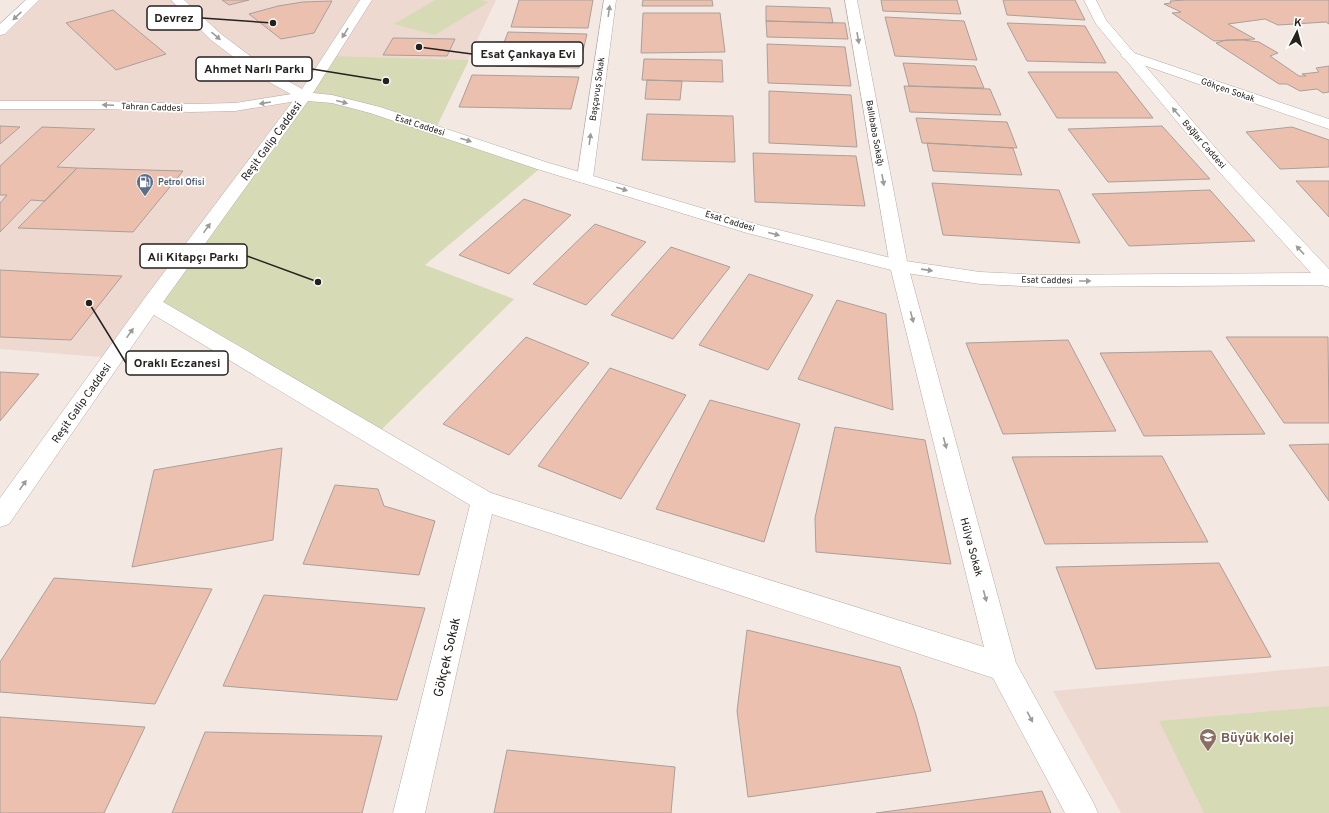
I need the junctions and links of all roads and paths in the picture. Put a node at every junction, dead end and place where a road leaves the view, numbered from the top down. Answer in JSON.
{"nodes":[{"id":1,"x":33,"y":0,"type":"edge"},
{"id":2,"x":177,"y":0,"type":"edge"},
{"id":3,"x":366,"y":0,"type":"edge"},
{"id":4,"x":610,"y":0,"type":"edge"},
{"id":5,"x":852,"y":0,"type":"edge"},
{"id":6,"x":1090,"y":0,"type":"edge"},
{"id":7,"x":0,"y":31,"type":"edge"},
{"id":8,"x":1128,"y":56,"type":"junction"},
{"id":9,"x":304,"y":96,"type":"junction"},
{"id":10,"x":0,"y":105,"type":"edge"},
{"id":11,"x":1329,"y":124,"type":"edge"},
{"id":12,"x":585,"y":178,"type":"junction"},
{"id":13,"x":899,"y":266,"type":"junction"},
{"id":14,"x":1328,"y":280,"type":"edge"},
{"id":15,"x":151,"y":304,"type":"junction"},
{"id":16,"x":483,"y":501,"type":"junction"},
{"id":17,"x":0,"y":517,"type":"edge"},
{"id":18,"x":1004,"y":667,"type":"junction"},
{"id":19,"x":409,"y":813,"type":"edge"},
{"id":20,"x":1082,"y":813,"type":"edge"}],
"edges":[{"from":1,"to":7,"type":"main road","one_way":true},
{"from":2,"to":9,"type":"main road","name":"Esat Caddesi","one_way":true},
{"from":3,"to":9,"type":"main road","name":"Reşit Galip Caddesi","one_way":true},
{"from":12,"to":4,"type":"main road","name":"Başçavuş Sokak","one_way":true},
{"from":5,"to":13,"type":"main road","name":"Ballıbaba Sokağı","one_way":true},
{"from":6,"to":8,"type":"main road","name":"Bağlar Caddesi"},
{"from":8,"to":11,"type":"main road","name":"Gökçen Sokak"},
{"from":14,"to":8,"type":"main road","name":"Bağlar Caddesi","one_way":true},
{"from":9,"to":10,"type":"main road","name":"Tahran Caddesi","one_way":true},
{"from":9,"to":12,"type":"main road","name":"Esat Caddesi","one_way":true},
{"from":15,"to":9,"type":"main road","name":"Reşit Galip Caddesi","one_way":true},
{"from":12,"to":13,"type":"main road","name":"Esat Caddesi","one_way":true},
{"from":13,"to":14,"type":"main road","name":"Esat Caddesi","one_way":true},
{"from":13,"to":18,"type":"main road","name":"Hülya Sokak","one_way":true},
{"from":15,"to":16,"type":"main road"},
{"from":17,"to":15,"type":"main road","name":"Reşit Galip Caddesi","one_way":true},
{"from":16,"to":18,"type":"main road"},
{"from":16,"to":19,"type":"main road","name":"Gökçek Sokak"},
{"from":18,"to":20,"type":"main road","name":"Hülya Sokak","one_way":true}]}
